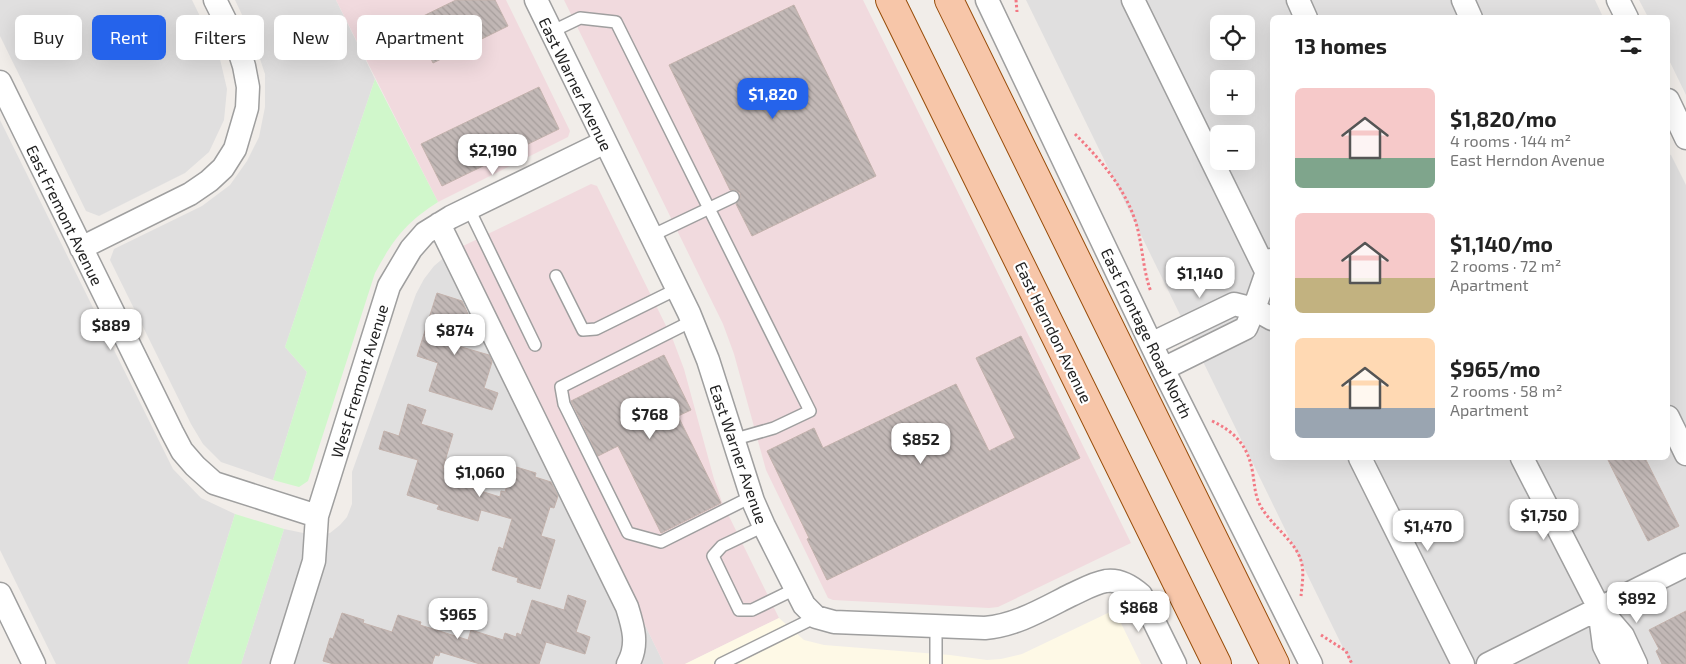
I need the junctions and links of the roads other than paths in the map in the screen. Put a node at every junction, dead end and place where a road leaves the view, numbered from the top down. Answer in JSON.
{"nodes":[{"id":1,"x":215,"y":0,"type":"edge"},
{"id":2,"x":536,"y":0,"type":"edge"},
{"id":3,"x":890,"y":0,"type":"edge"},
{"id":4,"x":949,"y":0,"type":"edge"},
{"id":5,"x":987,"y":0,"type":"edge"},
{"id":6,"x":1132,"y":0,"type":"edge"},
{"id":7,"x":1298,"y":0,"type":"edge"},
{"id":8,"x":1463,"y":0,"type":"edge"},
{"id":9,"x":1618,"y":0,"type":"edge"},
{"id":10,"x":1305,"y":15,"type":"edge"},
{"id":11,"x":1470,"y":15,"type":"edge"},
{"id":12,"x":1626,"y":15,"type":"edge"},
{"id":13,"x":551,"y":32,"type":"junction"},
{"id":14,"x":0,"y":82,"type":"edge"},
{"id":15,"x":605,"y":142,"type":"junction"},
{"id":16,"x":733,"y":197,"type":"dead end"},
{"id":17,"x":469,"y":209,"type":"junction"},
{"id":18,"x":709,"y":209,"type":"junction"},
{"id":19,"x":439,"y":224,"type":"junction"},
{"id":20,"x":651,"y":236,"type":"junction"},
{"id":21,"x":81,"y":248,"type":"junction"},
{"id":22,"x":1270,"y":264,"type":"edge"},
{"id":23,"x":556,"y":276,"type":"dead end"},
{"id":24,"x":677,"y":289,"type":"junction"},
{"id":25,"x":1263,"y":314,"type":"edge"},
{"id":26,"x":692,"y":321,"type":"junction"},
{"id":27,"x":1151,"y":344,"type":"junction"},
{"id":28,"x":535,"y":346,"type":"dead end"},
{"id":29,"x":1163,"y":369,"type":"junction"},
{"id":30,"x":1670,"y":421,"type":"edge"},
{"id":31,"x":732,"y":440,"type":"junction"},
{"id":32,"x":1686,"y":454,"type":"edge"},
{"id":33,"x":1361,"y":460,"type":"edge"},
{"id":34,"x":1523,"y":460,"type":"edge"},
{"id":35,"x":751,"y":497,"type":"junction"},
{"id":36,"x":317,"y":516,"type":"junction"},
{"id":37,"x":764,"y":526,"type":"junction"},
{"id":38,"x":1686,"y":565,"type":"edge"},
{"id":39,"x":795,"y":589,"type":"junction"},
{"id":40,"x":0,"y":594,"type":"edge"},
{"id":41,"x":1599,"y":608,"type":"junction"},
{"id":42,"x":816,"y":617,"type":"junction"},
{"id":43,"x":936,"y":626,"type":"junction"},
{"id":44,"x":34,"y":664,"type":"edge"},
{"id":45,"x":282,"y":664,"type":"edge"},
{"id":46,"x":628,"y":664,"type":"edge"},
{"id":47,"x":720,"y":664,"type":"edge"},
{"id":48,"x":936,"y":664,"type":"edge"},
{"id":49,"x":1175,"y":664,"type":"edge"},
{"id":50,"x":1217,"y":664,"type":"edge"},
{"id":51,"x":1275,"y":664,"type":"edge"},
{"id":52,"x":1311,"y":664,"type":"edge"},
{"id":53,"x":1463,"y":664,"type":"edge"},
{"id":54,"x":1488,"y":664,"type":"edge"},
{"id":55,"x":1613,"y":664,"type":"edge"},
{"id":56,"x":1636,"y":664,"type":"edge"}],
"edges":[{"from":1,"to":21,"type":"street"},
{"from":2,"to":13,"type":"street","name":"East Warner Avenue"},
{"from":3,"to":50,"type":"main road","name":"East Herndon Avenue"},
{"from":4,"to":51,"type":"main road"},
{"from":5,"to":27,"type":"street","name":"East Frontage Road North"},
{"from":6,"to":22,"type":"street"},
{"from":7,"to":10,"type":"street"},
{"from":8,"to":11,"type":"street"},
{"from":9,"to":12,"type":"street"},
{"from":13,"to":15,"type":"street","name":"East Warner Avenue"},
{"from":13,"to":18,"type":"lane"},
{"from":14,"to":21,"type":"street","name":"East Fremont Avenue"},
{"from":15,"to":17,"type":"street","name":"West Fremont Avenue"},
{"from":15,"to":20,"type":"street","name":"East Warner Avenue"},
{"from":16,"to":18,"type":"lane"},
{"from":17,"to":19,"type":"street","name":"West Fremont Avenue"},
{"from":17,"to":28,"type":"lane"},
{"from":18,"to":20,"type":"lane"},
{"from":18,"to":31,"type":"lane"},
{"from":19,"to":36,"type":"street","name":"West Fremont Avenue"},
{"from":19,"to":46,"type":"street"},
{"from":20,"to":24,"type":"street","name":"East Warner Avenue"},
{"from":21,"to":36,"type":"street","name":"East Fremont Avenue"},
{"from":22,"to":25,"type":"street"},
{"from":23,"to":24,"type":"lane"},
{"from":24,"to":26,"type":"street","name":"East Warner Avenue"},
{"from":25,"to":27,"type":"street"},
{"from":25,"to":29,"type":"street"},
{"from":26,"to":31,"type":"street","name":"East Warner Avenue"},
{"from":26,"to":35,"type":"lane"},
{"from":27,"to":29,"type":"street","name":"East Frontage Road North"},
{"from":29,"to":52,"type":"street","name":"East Frontage Road North"},
{"from":30,"to":32,"type":"street"},
{"from":31,"to":35,"type":"street","name":"East Warner Avenue"},
{"from":33,"to":53,"type":"street"},
{"from":34,"to":41,"type":"street"},
{"from":35,"to":37,"type":"street","name":"East Warner Avenue"},
{"from":36,"to":45,"type":"street","name":"West Fremont Avenue"},
{"from":37,"to":39,"type":"street","name":"East Warner Avenue"},
{"from":37,"to":39,"type":"lane"},
{"from":38,"to":41,"type":"street"},
{"from":39,"to":42,"type":"street","name":"East Warner Avenue"},
{"from":40,"to":44,"type":"street"},
{"from":41,"to":54,"type":"street"},
{"from":41,"to":55,"type":"street"},
{"from":41,"to":56,"type":"street"},
{"from":42,"to":43,"type":"street"},
{"from":42,"to":47,"type":"lane"},
{"from":43,"to":48,"type":"lane"},
{"from":43,"to":49,"type":"street"}]}
